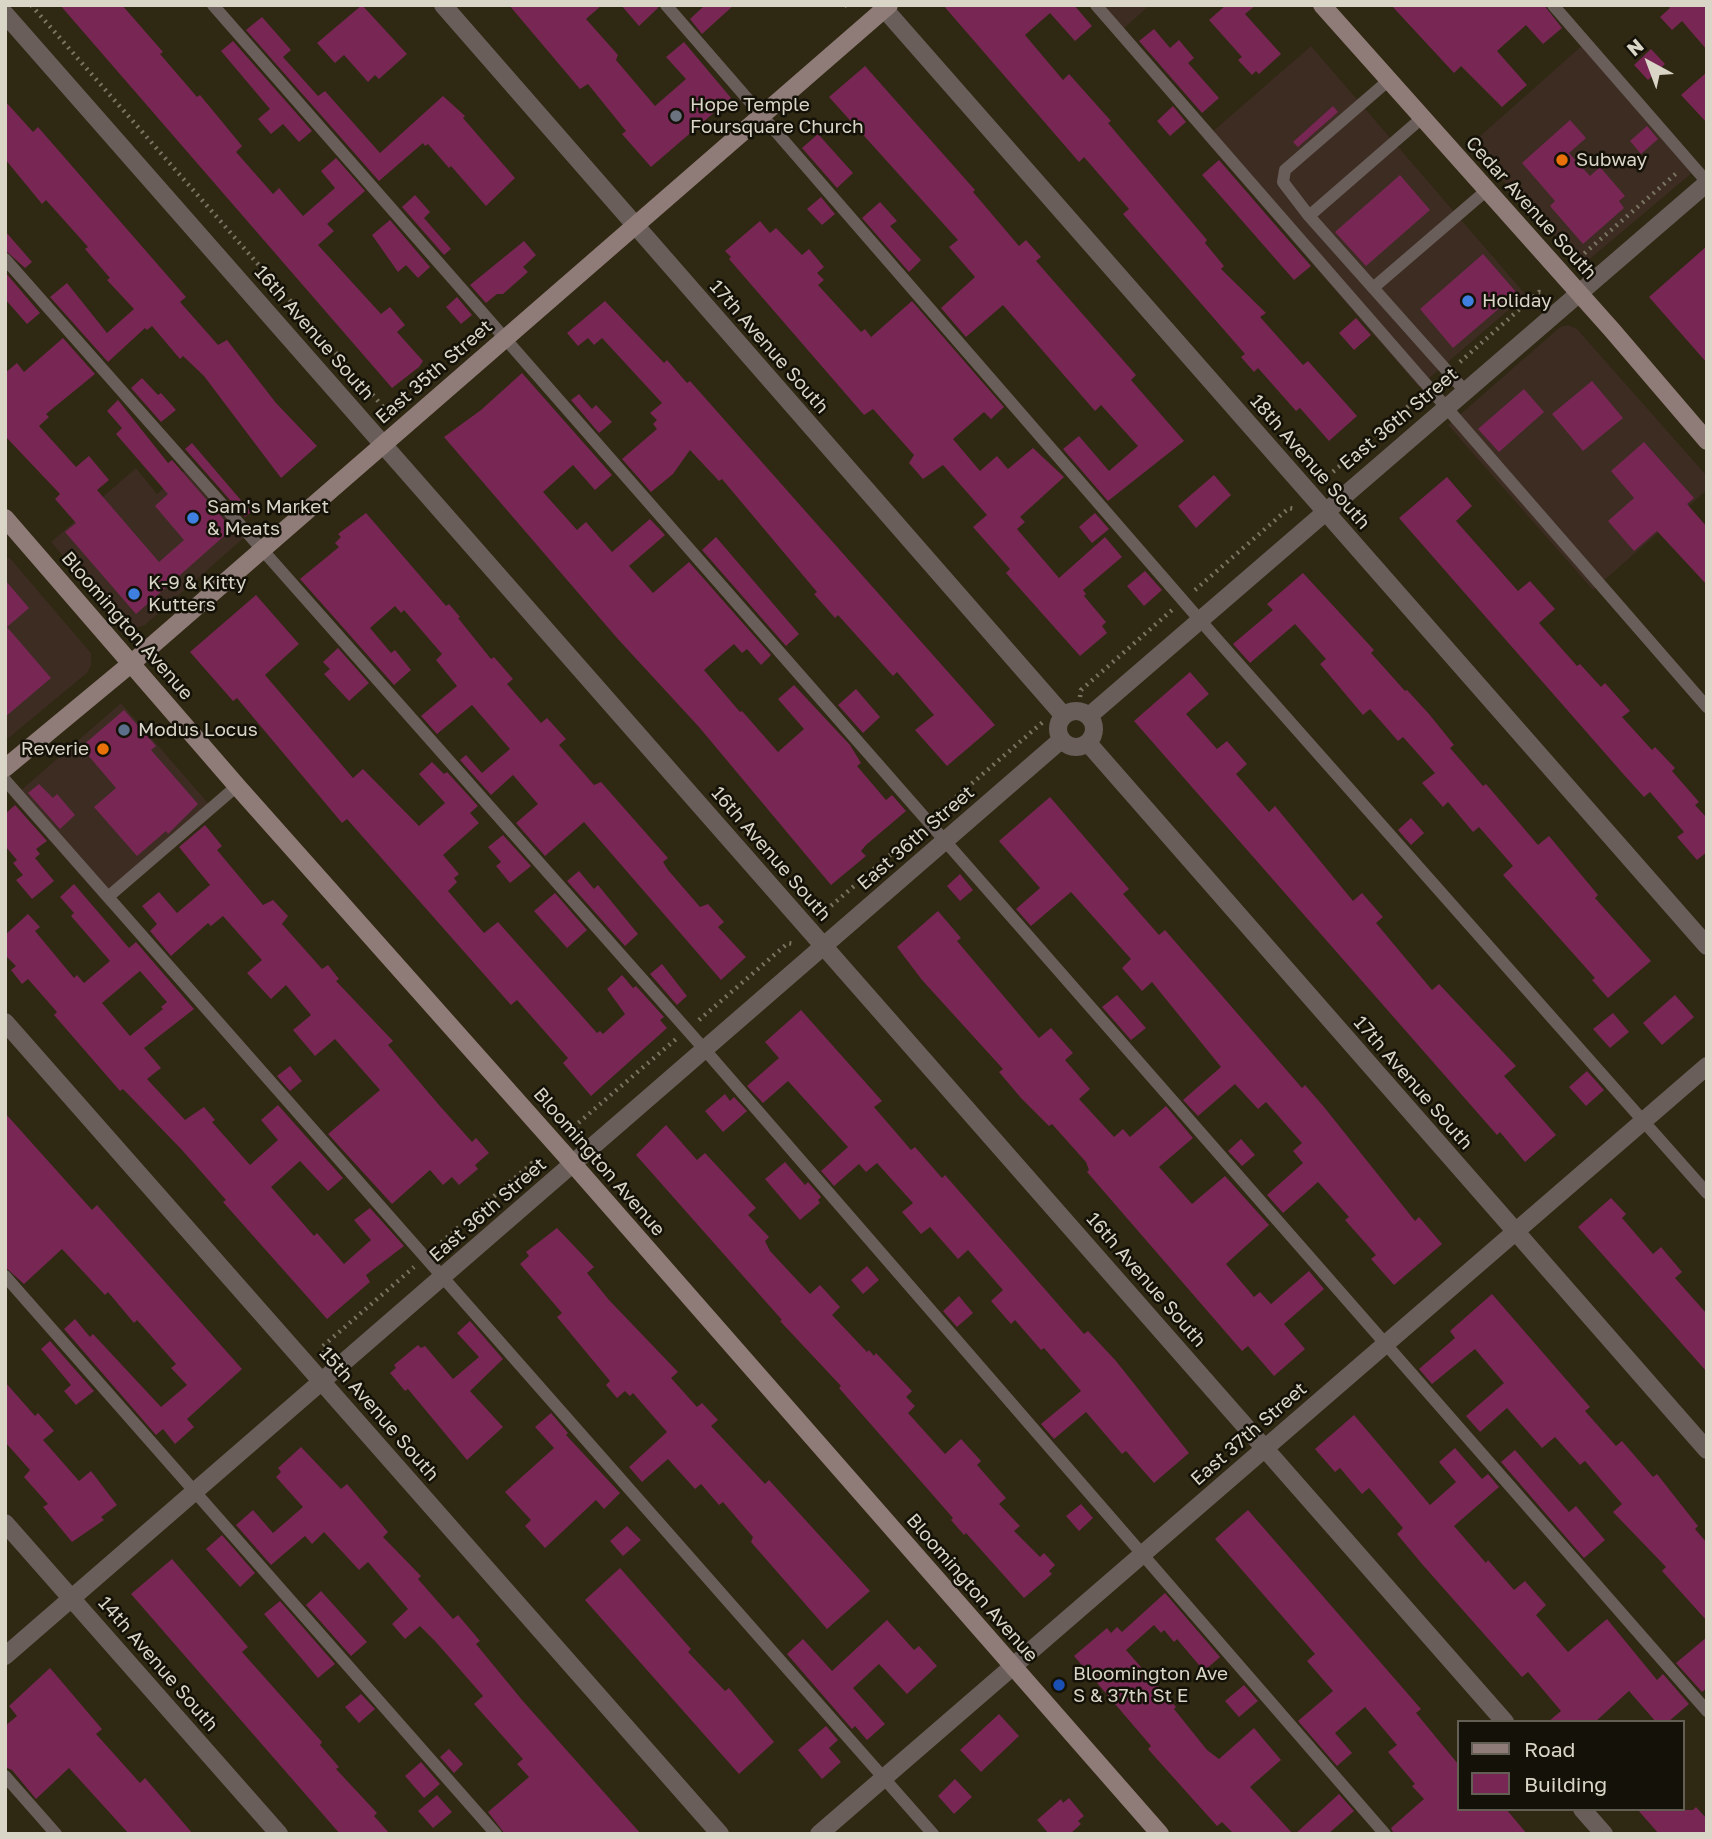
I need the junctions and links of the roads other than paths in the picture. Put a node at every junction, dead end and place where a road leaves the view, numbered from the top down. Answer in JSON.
{"nodes":[{"id":1,"x":213,"y":5,"type":"edge"},
{"id":2,"x":443,"y":5,"type":"edge"},
{"id":3,"x":666,"y":5,"type":"edge"},
{"id":4,"x":1322,"y":5,"type":"edge"},
{"id":5,"x":1553,"y":5,"type":"edge"},
{"id":6,"x":1098,"y":6,"type":"edge"},
{"id":7,"x":885,"y":7,"type":"edge"},
{"id":8,"x":5,"y":14,"type":"edge"},
{"id":9,"x":1389,"y":80,"type":"junction"},
{"id":10,"x":763,"y":116,"type":"junction"},
{"id":11,"x":1423,"y":117,"type":"junction"},
{"id":12,"x":1707,"y":182,"type":"edge"},
{"id":13,"x":1487,"y":190,"type":"junction"},
{"id":14,"x":1309,"y":216,"type":"junction"},
{"id":15,"x":636,"y":225,"type":"junction"},
{"id":16,"x":5,"y":260,"type":"edge"},
{"id":17,"x":1373,"y":288,"type":"junction"},
{"id":18,"x":1579,"y":293,"type":"junction"},
{"id":19,"x":505,"y":338,"type":"junction"},
{"id":20,"x":1465,"y":391,"type":"junction"},
{"id":21,"x":1446,"y":407,"type":"junction"},
{"id":22,"x":1707,"y":441,"type":"edge"},
{"id":23,"x":383,"y":444,"type":"junction"},
{"id":24,"x":1325,"y":510,"type":"junction"},
{"id":25,"x":5,"y":518,"type":"edge"},
{"id":26,"x":260,"y":550,"type":"junction"},
{"id":27,"x":1199,"y":619,"type":"junction"},
{"id":28,"x":133,"y":662,"type":"junction"},
{"id":29,"x":1707,"y":707,"type":"edge"},
{"id":30,"x":1064,"y":716,"type":"junction"},
{"id":31,"x":1088,"y":716,"type":"junction"},
{"id":32,"x":1061,"y":740,"type":"junction"},
{"id":33,"x":1088,"y":743,"type":"junction"},
{"id":34,"x":5,"y":768,"type":"edge"},
{"id":35,"x":5,"y":780,"type":"edge"},
{"id":36,"x":237,"y":786,"type":"junction"},
{"id":37,"x":946,"y":840,"type":"junction"},
{"id":38,"x":108,"y":897,"type":"junction"},
{"id":39,"x":824,"y":945,"type":"junction"},
{"id":40,"x":1707,"y":946,"type":"edge"},
{"id":41,"x":5,"y":1022,"type":"edge"},
{"id":42,"x":705,"y":1050,"type":"junction"},
{"id":43,"x":1707,"y":1066,"type":"edge"},
{"id":44,"x":1644,"y":1121,"type":"junction"},
{"id":45,"x":574,"y":1164,"type":"junction"},
{"id":46,"x":1707,"y":1193,"type":"edge"},
{"id":47,"x":1516,"y":1234,"type":"junction"},
{"id":48,"x":5,"y":1276,"type":"edge"},
{"id":49,"x":443,"y":1276,"type":"junction"},
{"id":50,"x":1387,"y":1345,"type":"junction"},
{"id":51,"x":321,"y":1380,"type":"junction"},
{"id":52,"x":1264,"y":1447,"type":"junction"},
{"id":53,"x":1707,"y":1450,"type":"edge"},
{"id":54,"x":193,"y":1492,"type":"junction"},
{"id":55,"x":5,"y":1523,"type":"edge"},
{"id":56,"x":1141,"y":1555,"type":"junction"},
{"id":57,"x":72,"y":1598,"type":"junction"},
{"id":58,"x":5,"y":1656,"type":"edge"},
{"id":59,"x":1012,"y":1665,"type":"junction"},
{"id":60,"x":1707,"y":1711,"type":"edge"},
{"id":61,"x":1503,"y":1720,"type":"edge"},
{"id":62,"x":5,"y":1776,"type":"edge"},
{"id":63,"x":884,"y":1778,"type":"junction"},
{"id":64,"x":1584,"y":1811,"type":"edge"},
{"id":65,"x":56,"y":1834,"type":"edge"},
{"id":66,"x":279,"y":1834,"type":"edge"},
{"id":67,"x":496,"y":1834,"type":"edge"},
{"id":68,"x":720,"y":1834,"type":"edge"},
{"id":69,"x":819,"y":1834,"type":"edge"},
{"id":70,"x":933,"y":1834,"type":"edge"},
{"id":71,"x":1160,"y":1834,"type":"edge"},
{"id":72,"x":1385,"y":1834,"type":"edge"},
{"id":73,"x":1604,"y":1834,"type":"edge"}],
"edges":[{"from":1,"to":19,"type":"lane"},
{"from":2,"to":15,"type":"street","name":"17th Avenue South"},
{"from":3,"to":10,"type":"lane"},
{"from":4,"to":9,"type":"street","name":"Cedar Avenue South"},
{"from":5,"to":12,"type":"lane"},
{"from":6,"to":21,"type":"lane"},
{"from":7,"to":10,"type":"street","name":"East 35th Street"},
{"from":7,"to":24,"type":"street","name":"18th Avenue South"},
{"from":8,"to":23,"type":"street","name":"16th Avenue South"},
{"from":9,"to":11,"type":"street","name":"Cedar Avenue South"},
{"from":9,"to":14,"type":"lane"},
{"from":10,"to":15,"type":"street","name":"East 35th Street"},
{"from":10,"to":27,"type":"lane"},
{"from":11,"to":13,"type":"street","name":"Cedar Avenue South"},
{"from":11,"to":14,"type":"lane"},
{"from":12,"to":18,"type":"street","name":"East 36th Street"},
{"from":13,"to":17,"type":"lane"},
{"from":13,"to":18,"type":"street","name":"Cedar Avenue South"},
{"from":14,"to":17,"type":"lane"},
{"from":15,"to":19,"type":"street","name":"East 35th Street"},
{"from":15,"to":30,"type":"street","name":"17th Avenue South"},
{"from":16,"to":26,"type":"lane"},
{"from":17,"to":20,"type":"lane"},
{"from":18,"to":20,"type":"street","name":"East 36th Street"},
{"from":18,"to":22,"type":"street","name":"Cedar Avenue South"},
{"from":19,"to":23,"type":"street","name":"East 35th Street"},
{"from":19,"to":37,"type":"lane"},
{"from":20,"to":21,"type":"street","name":"East 36th Street"},
{"from":21,"to":24,"type":"street","name":"East 36th Street"},
{"from":21,"to":29,"type":"lane"},
{"from":23,"to":26,"type":"street","name":"East 35th Street"},
{"from":23,"to":39,"type":"street","name":"16th Avenue South"},
{"from":24,"to":27,"type":"street","name":"East 36th Street"},
{"from":24,"to":40,"type":"street","name":"18th Avenue South"},
{"from":25,"to":28,"type":"street","name":"Bloomington Avenue"},
{"from":26,"to":28,"type":"street","name":"East 35th Street"},
{"from":26,"to":42,"type":"lane"},
{"from":27,"to":31,"type":"street","name":"East 36th Street"},
{"from":27,"to":44,"type":"lane"},
{"from":28,"to":34,"type":"street","name":"East 35th Street"},
{"from":28,"to":36,"type":"street","name":"Bloomington Avenue"},
{"from":30,"to":31,"type":"street"},
{"from":30,"to":32,"type":"street"},
{"from":31,"to":33,"type":"street"},
{"from":32,"to":33,"type":"street"},
{"from":32,"to":37,"type":"street","name":"East 36th Street"},
{"from":33,"to":47,"type":"street","name":"17th Avenue South"},
{"from":35,"to":38,"type":"lane"},
{"from":36,"to":38,"type":"lane"},
{"from":36,"to":45,"type":"street","name":"Bloomington Avenue"},
{"from":37,"to":39,"type":"street","name":"East 36th Street"},
{"from":37,"to":50,"type":"lane"},
{"from":38,"to":49,"type":"lane"},
{"from":39,"to":42,"type":"street","name":"East 36th Street"},
{"from":39,"to":52,"type":"street","name":"16th Avenue South"},
{"from":41,"to":51,"type":"street","name":"15th Avenue South"},
{"from":42,"to":45,"type":"street","name":"East 36th Street"},
{"from":42,"to":56,"type":"lane"},
{"from":43,"to":44,"type":"street","name":"East 37th Street"},
{"from":44,"to":46,"type":"lane"},
{"from":44,"to":47,"type":"street","name":"East 37th Street"},
{"from":45,"to":49,"type":"street","name":"East 36th Street"},
{"from":45,"to":59,"type":"street","name":"Bloomington Avenue"},
{"from":47,"to":50,"type":"street","name":"East 37th Street"},
{"from":47,"to":53,"type":"street","name":"17th Avenue South"},
{"from":48,"to":54,"type":"lane"},
{"from":49,"to":51,"type":"street","name":"East 36th Street"},
{"from":49,"to":63,"type":"lane"},
{"from":50,"to":52,"type":"street","name":"East 37th Street"},
{"from":50,"to":60,"type":"lane"},
{"from":51,"to":54,"type":"street","name":"East 36th Street"},
{"from":51,"to":68,"type":"street","name":"15th Avenue South"},
{"from":52,"to":56,"type":"street","name":"East 37th Street"},
{"from":52,"to":61,"type":"street","name":"16th Avenue South"},
{"from":54,"to":57,"type":"street","name":"East 36th Street"},
{"from":54,"to":67,"type":"lane"},
{"from":55,"to":57,"type":"street","name":"14th Avenue South"},
{"from":56,"to":59,"type":"street","name":"East 37th Street"},
{"from":56,"to":72,"type":"lane"},
{"from":57,"to":58,"type":"street","name":"East 36th Street"},
{"from":57,"to":66,"type":"street","name":"14th Avenue South"},
{"from":59,"to":63,"type":"street","name":"East 37th Street"},
{"from":59,"to":71,"type":"street","name":"Bloomington Avenue"},
{"from":62,"to":65,"type":"lane"},
{"from":63,"to":69,"type":"street","name":"East 37th Street"},
{"from":63,"to":70,"type":"lane"},
{"from":64,"to":73,"type":"street"}]}
